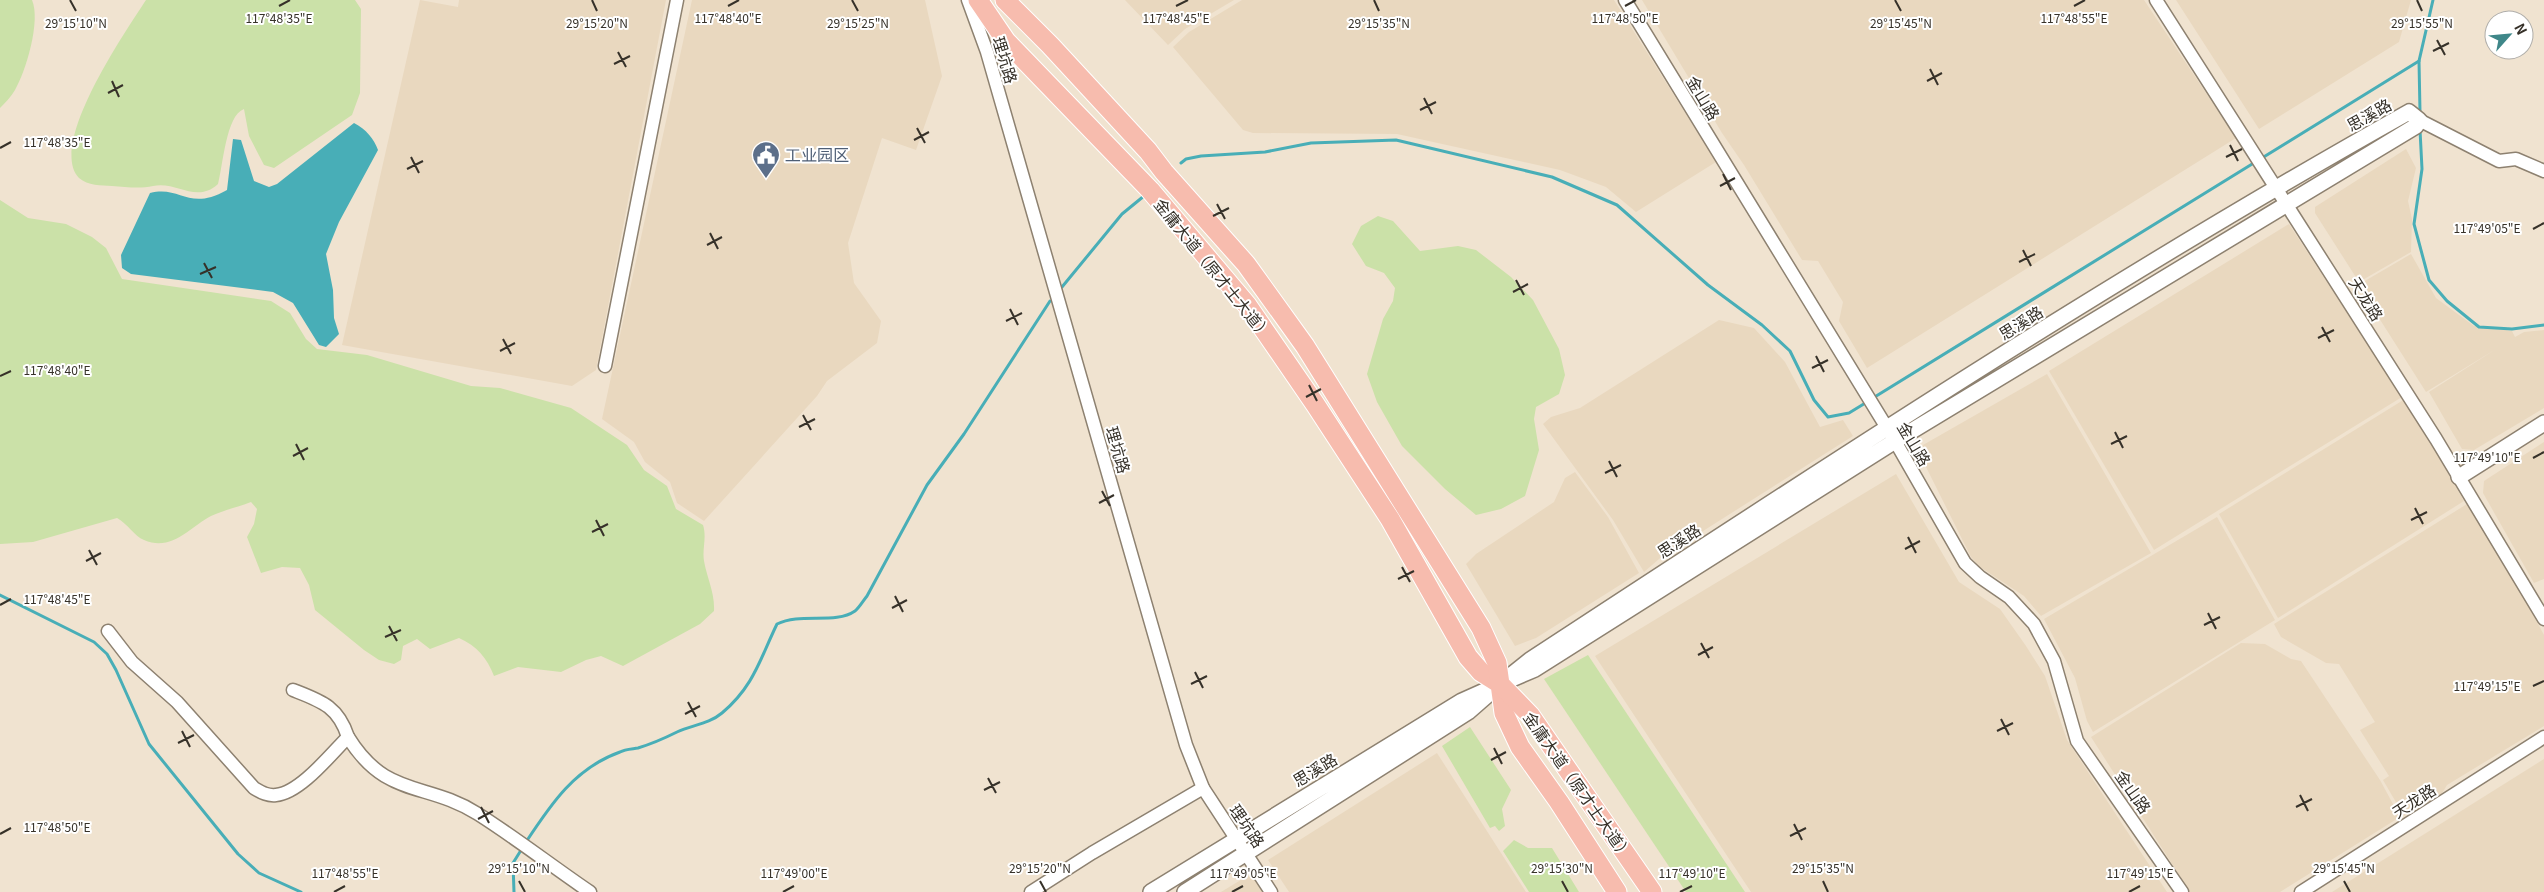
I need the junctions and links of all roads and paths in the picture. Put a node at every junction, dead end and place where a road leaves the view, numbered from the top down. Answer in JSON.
{"nodes":[{"id":1,"x":677,"y":0,"type":"edge"},
{"id":2,"x":968,"y":0,"type":"edge"},
{"id":3,"x":978,"y":0,"type":"edge"},
{"id":4,"x":1005,"y":0,"type":"edge"},
{"id":5,"x":1624,"y":0,"type":"edge"},
{"id":6,"x":2156,"y":0,"type":"edge"},
{"id":7,"x":2419,"y":120,"type":"junction"},
{"id":8,"x":2544,"y":171,"type":"edge"},
{"id":9,"x":1164,"y":172,"type":"junction"},
{"id":10,"x":1147,"y":187,"type":"junction"},
{"id":11,"x":2275,"y":187,"type":"junction"},
{"id":12,"x":2287,"y":206,"type":"junction"},
{"id":13,"x":605,"y":366,"type":"dead end"},
{"id":14,"x":2544,"y":423,"type":"edge"},
{"id":15,"x":1885,"y":427,"type":"junction"},
{"id":16,"x":1895,"y":441,"type":"junction"},
{"id":17,"x":2459,"y":477,"type":"junction"},
{"id":18,"x":2544,"y":619,"type":"edge"},
{"id":19,"x":108,"y":631,"type":"dead end"},
{"id":20,"x":1500,"y":684,"type":"junction"},
{"id":21,"x":293,"y":690,"type":"dead end"},
{"id":22,"x":348,"y":737,"type":"junction"},
{"id":23,"x":2544,"y":737,"type":"edge"},
{"id":24,"x":1203,"y":788,"type":"junction"},
{"id":25,"x":1236,"y":840,"type":"junction"},
{"id":26,"x":1246,"y":853,"type":"junction"},
{"id":27,"x":590,"y":892,"type":"edge"},
{"id":28,"x":1031,"y":892,"type":"edge"},
{"id":29,"x":1151,"y":892,"type":"edge"},
{"id":30,"x":1185,"y":892,"type":"edge"},
{"id":31,"x":1271,"y":892,"type":"edge"},
{"id":32,"x":1617,"y":892,"type":"edge"},
{"id":33,"x":1652,"y":892,"type":"edge"},
{"id":34,"x":2182,"y":892,"type":"edge"},
{"id":35,"x":2300,"y":892,"type":"edge"}],
"edges":[{"from":1,"to":13,"type":"street"},
{"from":2,"to":24,"type":"street","name":"理坑路"},
{"from":3,"to":10,"type":"main road","name":"金庸大道（原才士大道）"},
{"from":4,"to":9,"type":"main road","name":"金庸大道（原才士大道）"},
{"from":5,"to":15,"type":"street","name":"金山路"},
{"from":6,"to":11,"type":"street","name":"天龙路"},
{"from":7,"to":8,"type":"street"},
{"from":7,"to":11,"type":"street","name":"思溪路"},
{"from":7,"to":12,"type":"street","name":"思溪路"},
{"from":9,"to":10,"type":"main road"},
{"from":9,"to":20,"type":"main road","name":"金庸大道（原才士大道）"},
{"from":10,"to":20,"type":"main road","name":"金庸大道（原才士大道）"},
{"from":11,"to":12,"type":"street","name":"天龙路"},
{"from":11,"to":15,"type":"street","name":"思溪路"},
{"from":12,"to":16,"type":"street","name":"思溪路"},
{"from":12,"to":17,"type":"street","name":"天龙路"},
{"from":14,"to":17,"type":"street"},
{"from":15,"to":16,"type":"street","name":"金山路"},
{"from":15,"to":20,"type":"street","name":"思溪路"},
{"from":16,"to":20,"type":"street","name":"思溪路"},
{"from":16,"to":34,"type":"street","name":"金山路"},
{"from":17,"to":18,"type":"street","name":"天龙路"},
{"from":19,"to":22,"type":"street"},
{"from":20,"to":25,"type":"street","name":"思溪路"},
{"from":20,"to":26,"type":"street","name":"思溪路"},
{"from":20,"to":32,"type":"main road","name":"金庸大道（原才士大道）"},
{"from":20,"to":33,"type":"main road","name":"金庸大道（原才士大道）"},
{"from":21,"to":22,"type":"street"},
{"from":22,"to":27,"type":"street"},
{"from":23,"to":35,"type":"street","name":"天龙路"},
{"from":24,"to":25,"type":"street","name":"理坑路"},
{"from":24,"to":28,"type":"street"},
{"from":25,"to":26,"type":"street","name":"理坑路"},
{"from":25,"to":29,"type":"street","name":"思溪路"},
{"from":26,"to":30,"type":"street","name":"思溪路"},
{"from":26,"to":31,"type":"street","name":"理坑路"}]}
